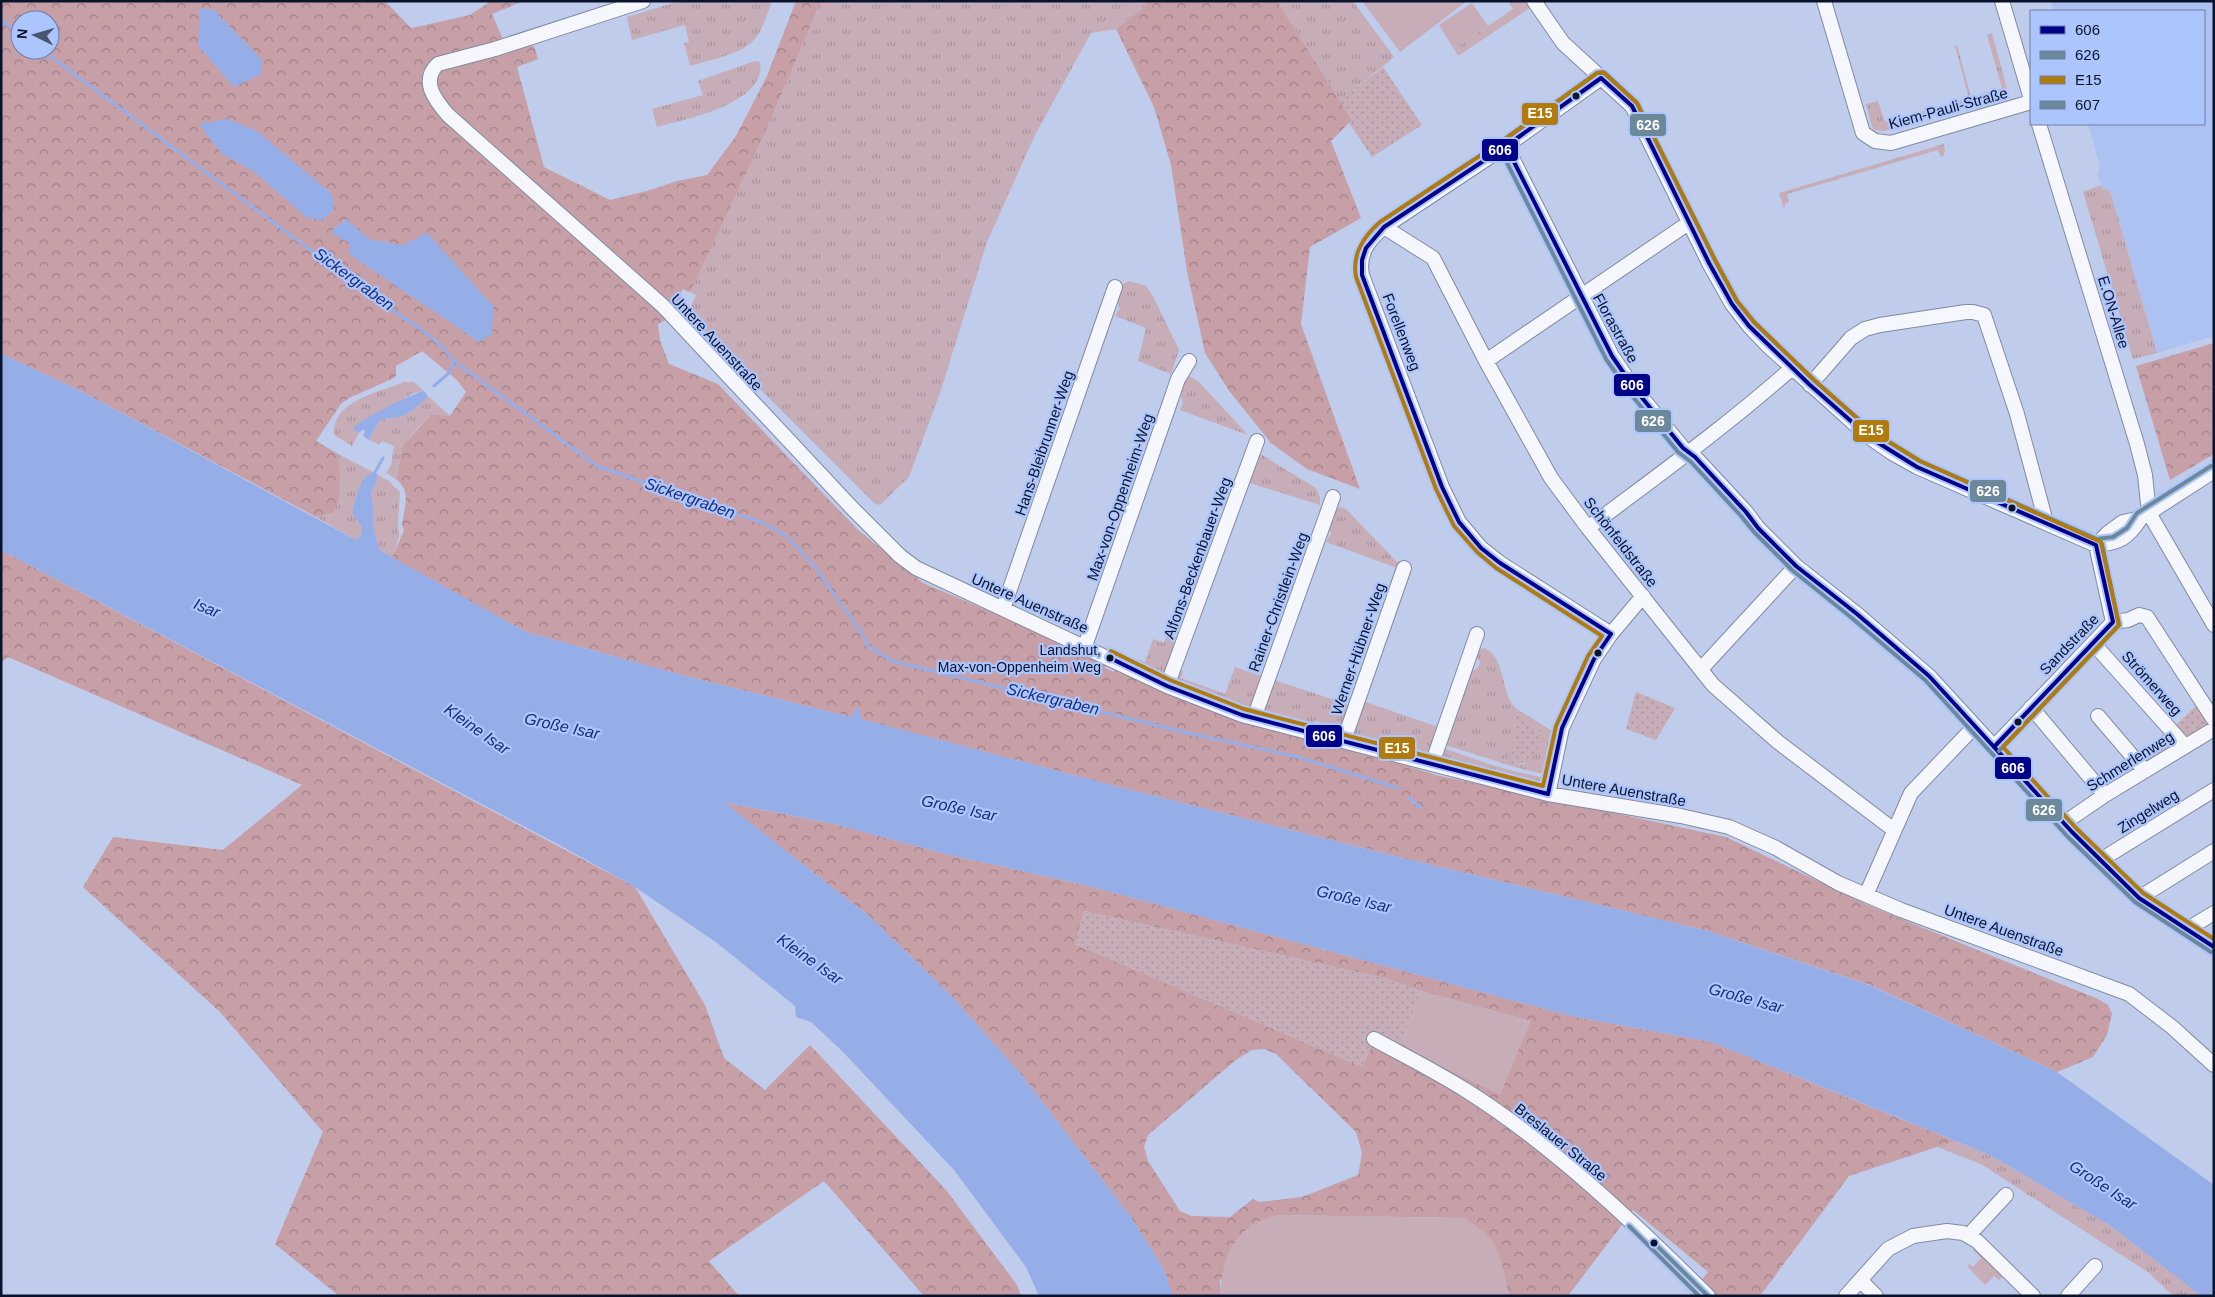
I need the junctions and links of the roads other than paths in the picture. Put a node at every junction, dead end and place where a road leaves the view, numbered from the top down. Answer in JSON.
{"nodes":[{"id":1,"x":643,"y":1,"type":"edge"},
{"id":2,"x":1534,"y":1,"type":"edge"},
{"id":3,"x":1824,"y":1,"type":"edge"},
{"id":4,"x":2002,"y":1,"type":"edge"},
{"id":5,"x":1601,"y":78,"type":"junction"},
{"id":6,"x":2030,"y":98,"type":"edge"},
{"id":7,"x":2030,"y":101,"type":"edge"},
{"id":8,"x":2039,"y":125,"type":"edge"},
{"id":9,"x":1506,"y":146,"type":"junction"},
{"id":10,"x":1690,"y":222,"type":"junction"},
{"id":11,"x":1384,"y":227,"type":"junction"},
{"id":12,"x":1115,"y":287,"type":"dead end"},
{"id":13,"x":1580,"y":297,"type":"junction"},
{"id":14,"x":1189,"y":360,"type":"dead end"},
{"id":15,"x":1486,"y":361,"type":"junction"},
{"id":16,"x":1792,"y":368,"type":"junction"},
{"id":17,"x":1810,"y":385,"type":"junction"},
{"id":18,"x":1256,"y":441,"type":"dead end"},
{"id":19,"x":1689,"y":453,"type":"junction"},
{"id":20,"x":2214,"y":471,"type":"edge"},
{"id":21,"x":1333,"y":497,"type":"dead end"},
{"id":22,"x":2145,"y":516,"type":"junction"},
{"id":23,"x":2046,"y":522,"type":"junction"},
{"id":24,"x":1588,"y":528,"type":"junction"},
{"id":25,"x":2096,"y":545,"type":"junction"},
{"id":26,"x":1796,"y":566,"type":"junction"},
{"id":27,"x":1404,"y":568,"type":"dead end"},
{"id":28,"x":1643,"y":596,"type":"junction"},
{"id":29,"x":1003,"y":609,"type":"junction"},
{"id":30,"x":2114,"y":622,"type":"junction"},
{"id":31,"x":2214,"y":626,"type":"edge"},
{"id":32,"x":1477,"y":634,"type":"dead end"},
{"id":33,"x":1610,"y":634,"type":"junction"},
{"id":34,"x":2093,"y":642,"type":"junction"},
{"id":35,"x":1086,"y":646,"type":"junction"},
{"id":36,"x":1701,"y":669,"type":"junction"},
{"id":37,"x":1167,"y":686,"type":"junction"},
{"id":38,"x":2031,"y":708,"type":"junction"},
{"id":39,"x":2098,"y":716,"type":"dead end"},
{"id":40,"x":1254,"y":718,"type":"junction"},
{"id":41,"x":2214,"y":720,"type":"edge"},
{"id":42,"x":1975,"y":726,"type":"junction"},
{"id":43,"x":2214,"y":729,"type":"edge"},
{"id":44,"x":1344,"y":740,"type":"junction"},
{"id":45,"x":2185,"y":746,"type":"junction"},
{"id":46,"x":1994,"y":747,"type":"junction"},
{"id":47,"x":1432,"y":764,"type":"junction"},
{"id":48,"x":2144,"y":771,"type":"junction"},
{"id":49,"x":2214,"y":790,"type":"edge"},
{"id":50,"x":1548,"y":794,"type":"junction"},
{"id":51,"x":2105,"y":795,"type":"junction"},
{"id":52,"x":2064,"y":823,"type":"junction"},
{"id":53,"x":1894,"y":830,"type":"junction"},
{"id":54,"x":2214,"y":851,"type":"edge"},
{"id":55,"x":2099,"y":861,"type":"junction"},
{"id":56,"x":1866,"y":895,"type":"junction"},
{"id":57,"x":2139,"y":898,"type":"junction"},
{"id":58,"x":2214,"y":913,"type":"edge"},
{"id":59,"x":2186,"y":930,"type":"junction"},
{"id":60,"x":2214,"y":947,"type":"edge"},
{"id":61,"x":1374,"y":1039,"type":"dead end"},
{"id":62,"x":2214,"y":1065,"type":"edge"},
{"id":63,"x":2006,"y":1195,"type":"dead end"},
{"id":64,"x":1969,"y":1235,"type":"junction"},
{"id":65,"x":2095,"y":1266,"type":"dead end"},
{"id":66,"x":1861,"y":1281,"type":"junction"},
{"id":67,"x":1708,"y":1296,"type":"edge"},
{"id":68,"x":1846,"y":1296,"type":"edge"},
{"id":69,"x":1876,"y":1296,"type":"edge"},
{"id":70,"x":2033,"y":1296,"type":"edge"},
{"id":71,"x":2068,"y":1296,"type":"edge"}],
"edges":[{"from":1,"to":29,"type":"street","name":"Untere Auenstraße"},
{"from":2,"to":5,"type":"street"},
{"from":3,"to":7,"type":"street","name":"Kiem-Pauli-Straße"},
{"from":4,"to":6,"type":"street"},
{"from":5,"to":9,"type":"street","name":"Forellenweg"},
{"from":5,"to":10,"type":"street"},
{"from":8,"to":22,"type":"street","name":"E.ON-Allee"},
{"from":9,"to":11,"type":"street","name":"Forellenweg"},
{"from":9,"to":13,"type":"street","name":"Florastraße"},
{"from":10,"to":13,"type":"street"},
{"from":10,"to":16,"type":"street"},
{"from":11,"to":15,"type":"street","name":"Schönfeldstraße"},
{"from":11,"to":33,"type":"street","name":"Forellenweg"},
{"from":12,"to":29,"type":"street","name":"Hans-Bleibrunner-Weg"},
{"from":13,"to":15,"type":"street"},
{"from":13,"to":19,"type":"street","name":"Florastraße"},
{"from":14,"to":35,"type":"street","name":"Max-von-Oppenheim-Weg"},
{"from":15,"to":24,"type":"street","name":"Schönfeldstraße"},
{"from":16,"to":17,"type":"street"},
{"from":16,"to":19,"type":"street"},
{"from":17,"to":23,"type":"street"},
{"from":17,"to":23,"type":"street"},
{"from":18,"to":37,"type":"street","name":"Alfons-Beckenbauer-Weg"},
{"from":19,"to":24,"type":"street"},
{"from":19,"to":26,"type":"street","name":"Florastraße"},
{"from":20,"to":22,"type":"street"},
{"from":21,"to":40,"type":"street","name":"Rainer-Christlein-Weg"},
{"from":22,"to":25,"type":"street"},
{"from":22,"to":31,"type":"street"},
{"from":23,"to":25,"type":"street"},
{"from":24,"to":28,"type":"street","name":"Schönfeldstraße"},
{"from":25,"to":30,"type":"street","name":"Sandstraße"},
{"from":26,"to":36,"type":"street"},
{"from":26,"to":42,"type":"street","name":"Florastraße"},
{"from":27,"to":44,"type":"street","name":"Werner-Hübner-Weg"},
{"from":28,"to":33,"type":"street"},
{"from":28,"to":36,"type":"street","name":"Schönfeldstraße"},
{"from":29,"to":35,"type":"street","name":"Untere Auenstraße"},
{"from":30,"to":34,"type":"street","name":"Sandstraße"},
{"from":30,"to":41,"type":"street"},
{"from":32,"to":47,"type":"street"},
{"from":33,"to":50,"type":"street"},
{"from":34,"to":38,"type":"street","name":"Sandstraße"},
{"from":34,"to":45,"type":"street","name":"Strömerweg"},
{"from":35,"to":37,"type":"street","name":"Untere Auenstraße"},
{"from":36,"to":53,"type":"street","name":"Schönfeldstraße"},
{"from":37,"to":40,"type":"street","name":"Untere Auenstraße"},
{"from":38,"to":46,"type":"street","name":"Sandstraße"},
{"from":38,"to":51,"type":"street"},
{"from":39,"to":48,"type":"street"},
{"from":40,"to":44,"type":"street","name":"Untere Auenstraße"},
{"from":42,"to":46,"type":"street","name":"Florastraße"},
{"from":42,"to":53,"type":"street"},
{"from":43,"to":45,"type":"street","name":"Schmerlenweg"},
{"from":44,"to":47,"type":"street","name":"Untere Auenstraße"},
{"from":45,"to":48,"type":"street","name":"Schmerlenweg"},
{"from":46,"to":52,"type":"street","name":"Florastraße"},
{"from":47,"to":50,"type":"street","name":"Untere Auenstraße"},
{"from":48,"to":51,"type":"street","name":"Schmerlenweg"},
{"from":49,"to":55,"type":"street","name":"Zingelweg"},
{"from":50,"to":56,"type":"street","name":"Untere Auenstraße"},
{"from":51,"to":52,"type":"street","name":"Schmerlenweg"},
{"from":52,"to":55,"type":"street","name":"Florastraße"},
{"from":53,"to":56,"type":"street"},
{"from":54,"to":57,"type":"street"},
{"from":55,"to":57,"type":"street","name":"Florastraße"},
{"from":56,"to":62,"type":"street","name":"Untere Auenstraße"},
{"from":57,"to":59,"type":"street","name":"Florastraße"},
{"from":58,"to":59,"type":"street"},
{"from":59,"to":60,"type":"street","name":"Florastraße"},
{"from":61,"to":67,"type":"street","name":"Breslauer Straße"},
{"from":63,"to":64,"type":"street"},
{"from":64,"to":66,"type":"street"},
{"from":64,"to":70,"type":"street"},
{"from":65,"to":71,"type":"street"},
{"from":66,"to":68,"type":"street"},
{"from":66,"to":69,"type":"street"}]}
